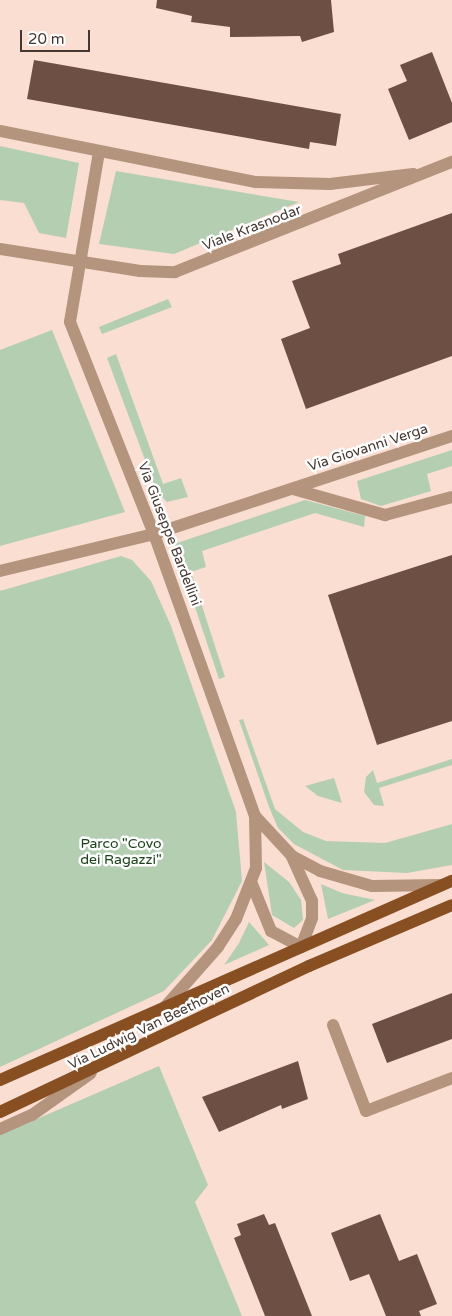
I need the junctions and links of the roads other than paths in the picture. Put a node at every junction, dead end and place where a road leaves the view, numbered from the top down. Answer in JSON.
{"nodes":[{"id":1,"x":0,"y":131,"type":"edge"},
{"id":2,"x":99,"y":152,"type":"junction"},
{"id":3,"x":452,"y":162,"type":"edge"},
{"id":4,"x":430,"y":171,"type":"junction"},
{"id":5,"x":0,"y":250,"type":"edge"},
{"id":6,"x":77,"y":261,"type":"junction"},
{"id":7,"x":452,"y":436,"type":"edge"},
{"id":8,"x":292,"y":489,"type":"junction"},
{"id":9,"x":452,"y":496,"type":"edge"},
{"id":10,"x":154,"y":534,"type":"junction"},
{"id":11,"x":0,"y":571,"type":"edge"},
{"id":12,"x":255,"y":816,"type":"junction"},
{"id":13,"x":292,"y":856,"type":"junction"},
{"id":14,"x":447,"y":883,"type":"edge"},
{"id":15,"x":252,"y":884,"type":"junction"},
{"id":16,"x":452,"y":905,"type":"edge"},
{"id":17,"x":301,"y":947,"type":"junction"},
{"id":18,"x":309,"y":966,"type":"junction"},
{"id":19,"x":165,"y":1007,"type":"junction"},
{"id":20,"x":333,"y":1025,"type":"dead end"},
{"id":21,"x":94,"y":1070,"type":"junction"},
{"id":22,"x":452,"y":1078,"type":"edge"},
{"id":23,"x":0,"y":1080,"type":"edge"},
{"id":24,"x":0,"y":1112,"type":"edge"},
{"id":25,"x":0,"y":1129,"type":"edge"}],
"edges":[{"from":1,"to":2,"type":"street","name":"Viale Krasnodar"},
{"from":2,"to":4,"type":"street","name":"Viale Krasnodar"},
{"from":2,"to":6,"type":"street"},
{"from":3,"to":4,"type":"street","name":"Viale Krasnodar"},
{"from":4,"to":6,"type":"street","name":"Viale Krasnodar"},
{"from":5,"to":6,"type":"street","name":"Viale Krasnodar"},
{"from":6,"to":10,"type":"street","name":"Via Giuseppe Bardellini"},
{"from":7,"to":8,"type":"street","name":"Via Giovanni Verga"},
{"from":8,"to":9,"type":"street","name":"Via Giovanni Verga"},
{"from":8,"to":10,"type":"street","name":"Via Giovanni Verga"},
{"from":10,"to":11,"type":"street","name":"Via Giovanni Verga"},
{"from":10,"to":12,"type":"street","name":"Via Giuseppe Bardellini"},
{"from":12,"to":13,"type":"street","name":"Via Giuseppe Bardellini"},
{"from":12,"to":15,"type":"street","name":"Via Giuseppe Bardellini"},
{"from":13,"to":14,"type":"street","name":"Via Giuseppe Bardellini"},
{"from":13,"to":17,"type":"street","name":"Via Giuseppe Bardellini"},
{"from":14,"to":17,"type":"main road","name":"Via Ludwig Van Beethoven"},
{"from":15,"to":17,"type":"street"},
{"from":15,"to":19,"type":"street","name":"Via Giuseppe Bardellini"},
{"from":16,"to":18,"type":"main road","name":"Via Ludwig Van Beethoven"},
{"from":17,"to":18,"type":"main road"},
{"from":17,"to":19,"type":"main road","name":"Via Ludwig Van Beethoven"},
{"from":18,"to":21,"type":"main road","name":"Via Ludwig Van Beethoven"},
{"from":19,"to":23,"type":"main road","name":"Via Ludwig Van Beethoven"},
{"from":20,"to":22,"type":"street"},
{"from":21,"to":24,"type":"main road","name":"Via Ludwig Van Beethoven"},
{"from":21,"to":25,"type":"street"}]}
